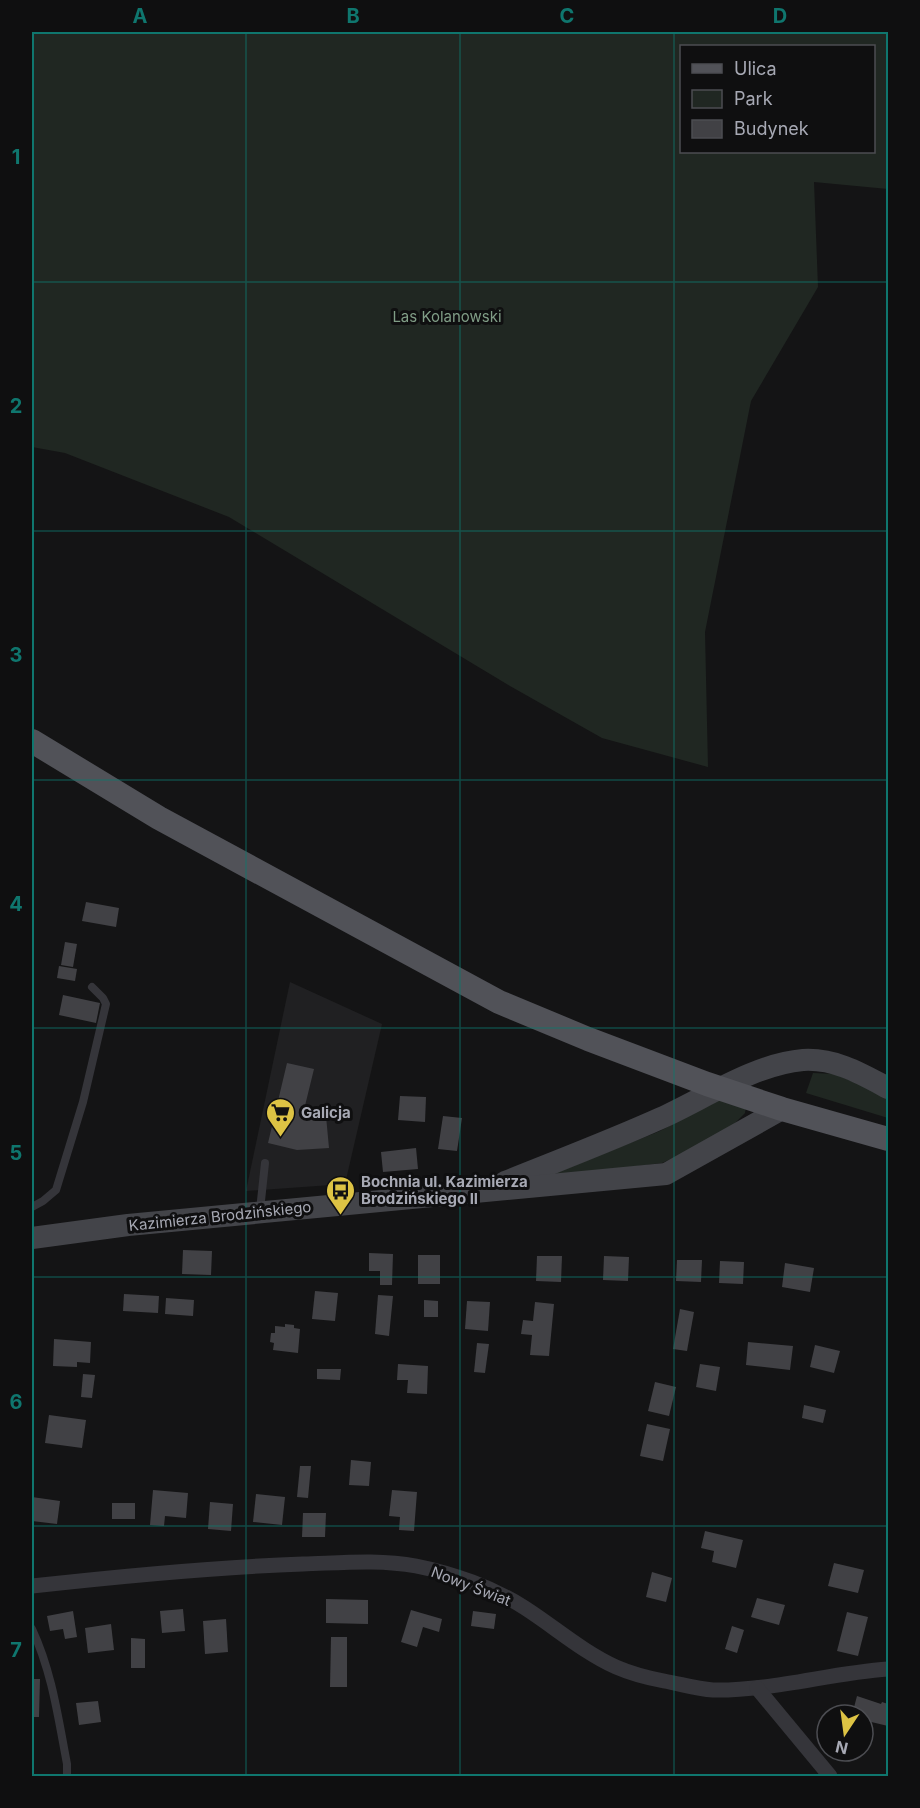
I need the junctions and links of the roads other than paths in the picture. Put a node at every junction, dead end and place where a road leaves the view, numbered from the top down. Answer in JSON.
{"nodes":[{"id":1,"x":32,"y":741,"type":"edge"},
{"id":2,"x":92,"y":987,"type":"dead end"},
{"id":3,"x":715,"y":1079,"type":"junction"},
{"id":4,"x":888,"y":1088,"type":"edge"},
{"id":5,"x":783,"y":1102,"type":"junction"},
{"id":6,"x":888,"y":1130,"type":"edge"},
{"id":7,"x":888,"y":1139,"type":"edge"},
{"id":8,"x":265,"y":1163,"type":"dead end"},
{"id":9,"x":481,"y":1191,"type":"junction"},
{"id":10,"x":32,"y":1207,"type":"edge"},
{"id":11,"x":260,"y":1212,"type":"junction"},
{"id":12,"x":32,"y":1238,"type":"edge"},
{"id":13,"x":32,"y":1586,"type":"edge"},
{"id":14,"x":32,"y":1629,"type":"edge"},
{"id":15,"x":888,"y":1669,"type":"edge"},
{"id":16,"x":757,"y":1688,"type":"junction"},
{"id":17,"x":67,"y":1776,"type":"edge"},
{"id":18,"x":830,"y":1776,"type":"edge"}],
"edges":[{"from":1,"to":3,"type":"main road"},
{"from":2,"to":10,"type":"lane"},
{"from":3,"to":5,"type":"main road"},
{"from":3,"to":5,"type":"main road"},
{"from":4,"to":9,"type":"main road","name":"Kazimierza Brodzińskiego"},
{"from":5,"to":6,"type":"main road"},
{"from":5,"to":7,"type":"main road"},
{"from":5,"to":9,"type":"main road","name":"Kazimierza Brodzińskiego"},
{"from":8,"to":11,"type":"lane"},
{"from":9,"to":11,"type":"main road","name":"Kazimierza Brodzińskiego"},
{"from":11,"to":12,"type":"main road","name":"Kazimierza Brodzińskiego"},
{"from":13,"to":16,"type":"street","name":"Nowy Świat"},
{"from":14,"to":17,"type":"lane"},
{"from":15,"to":16,"type":"street","name":"Nowy Świat"},
{"from":16,"to":18,"type":"street"}]}
